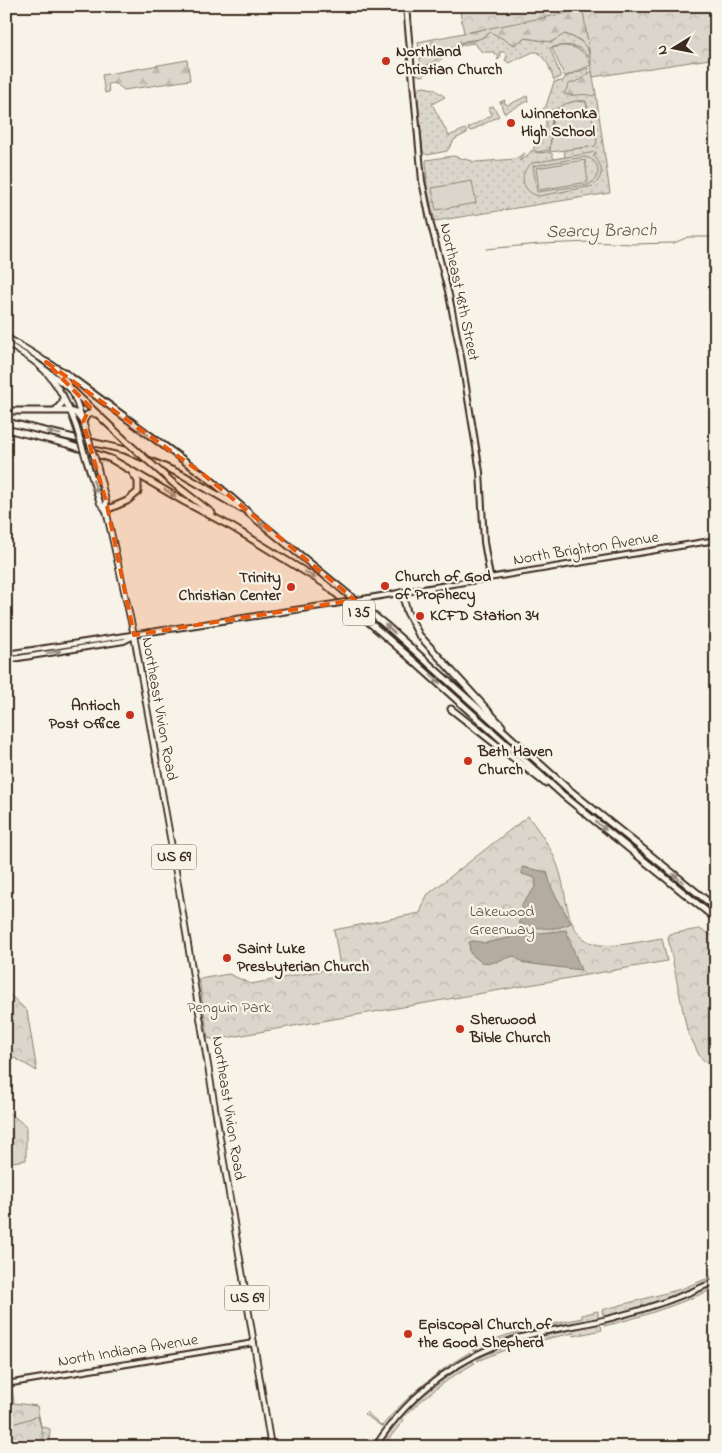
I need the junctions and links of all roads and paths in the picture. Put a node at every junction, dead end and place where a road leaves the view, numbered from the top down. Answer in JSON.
{"nodes":[{"id":1,"x":406,"y":8,"type":"edge"},
{"id":2,"x":6,"y":337,"type":"edge"},
{"id":3,"x":6,"y":343,"type":"edge"},
{"id":4,"x":46,"y":362,"type":"junction"},
{"id":5,"x":41,"y":367,"type":"junction"},
{"id":6,"x":72,"y":390,"type":"junction"},
{"id":7,"x":63,"y":396,"type":"junction"},
{"id":8,"x":6,"y":411,"type":"edge"},
{"id":9,"x":55,"y":411,"type":"junction"},
{"id":10,"x":70,"y":411,"type":"junction"},
{"id":11,"x":96,"y":414,"type":"junction"},
{"id":12,"x":6,"y":422,"type":"edge"},
{"id":13,"x":84,"y":425,"type":"junction"},
{"id":14,"x":6,"y":429,"type":"edge"},
{"id":15,"x":128,"y":468,"type":"junction"},
{"id":16,"x":106,"y":510,"type":"junction"},
{"id":17,"x":250,"y":515,"type":"junction"},
{"id":18,"x":232,"y":527,"type":"junction"},
{"id":19,"x":716,"y":540,"type":"edge"},
{"id":20,"x":490,"y":577,"type":"junction"},
{"id":21,"x":402,"y":592,"type":"junction"},
{"id":22,"x":134,"y":636,"type":"junction"},
{"id":23,"x":6,"y":654,"type":"edge"},
{"id":24,"x":6,"y":660,"type":"edge"},
{"id":25,"x":451,"y":709,"type":"dead end"},
{"id":26,"x":518,"y":744,"type":"junction"},
{"id":27,"x":563,"y":795,"type":"junction"},
{"id":28,"x":716,"y":908,"type":"edge"},
{"id":29,"x":716,"y":919,"type":"edge"},
{"id":30,"x":716,"y":1281,"type":"edge"},
{"id":31,"x":254,"y":1343,"type":"junction"},
{"id":32,"x":6,"y":1384,"type":"edge"},
{"id":33,"x":271,"y":1447,"type":"edge"},
{"id":34,"x":375,"y":1447,"type":"edge"}],
"edges":[{"from":1,"to":20,"type":"main road","name":"Northeast 48th Street"},
{"from":2,"to":4,"type":"main road","name":"Northeast Vivion Road","number":"US 69"},
{"from":3,"to":5,"type":"main road","name":"Northeast Vivion Road","number":"US 69"},
{"from":4,"to":6,"type":"main road","name":"Northeast Vivion Road","number":"US 69"},
{"from":17,"to":4,"type":"highway","one_way":true},
{"from":5,"to":6,"type":"highway"},
{"from":5,"to":7,"type":"main road","name":"Northeast Vivion Road","number":"US 69"},
{"from":6,"to":11,"type":"highway"},
{"from":6,"to":13,"type":"main road","name":"Northeast Vivion Road","number":"US 69"},
{"from":7,"to":9,"type":"highway"},
{"from":7,"to":10,"type":"main road","name":"Northeast Vivion Road","number":"US 69"},
{"from":8,"to":9,"type":"highway"},
{"from":9,"to":10,"type":"highway"},
{"from":10,"to":13,"type":"highway"},
{"from":10,"to":16,"type":"main road","name":"Northeast Vivion Road","number":"US 69","one_way":true,"bridge":true},
{"from":11,"to":13,"type":"highway"},
{"from":11,"to":18,"type":"highway","bridge":true},
{"from":17,"to":12,"type":"highway","number":"I 35","one_way":true},
{"from":13,"to":16,"type":"main road","name":"Northeast Vivion Road","number":"US 69","bridge":true},
{"from":14,"to":15,"type":"highway","number":"I 35"},
{"from":15,"to":16,"type":"highway"},
{"from":15,"to":18,"type":"highway","number":"I 35","one_way":true},
{"from":16,"to":22,"type":"main road","name":"Northeast Vivion Road","number":"US 69"},
{"from":26,"to":17,"type":"highway","number":"I 35","one_way":true},
{"from":18,"to":27,"type":"highway","number":"I 35","one_way":true},
{"from":19,"to":20,"type":"main road","name":"North Brighton Avenue"},
{"from":20,"to":21,"type":"main road","name":"North Brighton Avenue"},
{"from":21,"to":22,"type":"main road","name":"North Brighton Avenue","bridge":true},
{"from":21,"to":26,"type":"highway"},
{"from":22,"to":23,"type":"main road","name":"North Brighton Avenue"},
{"from":24,"to":22,"type":"main road","name":"North Brighton Avenue","one_way":true},
{"from":22,"to":31,"type":"main road","name":"Northeast Vivion Road","number":"US 69"},
{"from":25,"to":27,"type":"highway"},
{"from":28,"to":26,"type":"highway","number":"I 35","one_way":true},
{"from":27,"to":29,"type":"highway","number":"I 35","one_way":true},
{"from":30,"to":34,"type":"main road"},
{"from":31,"to":32,"type":"main road","name":"North Indiana Avenue"},
{"from":31,"to":33,"type":"main road","name":"Northeast Vivion Road","number":"US 69"}]}
